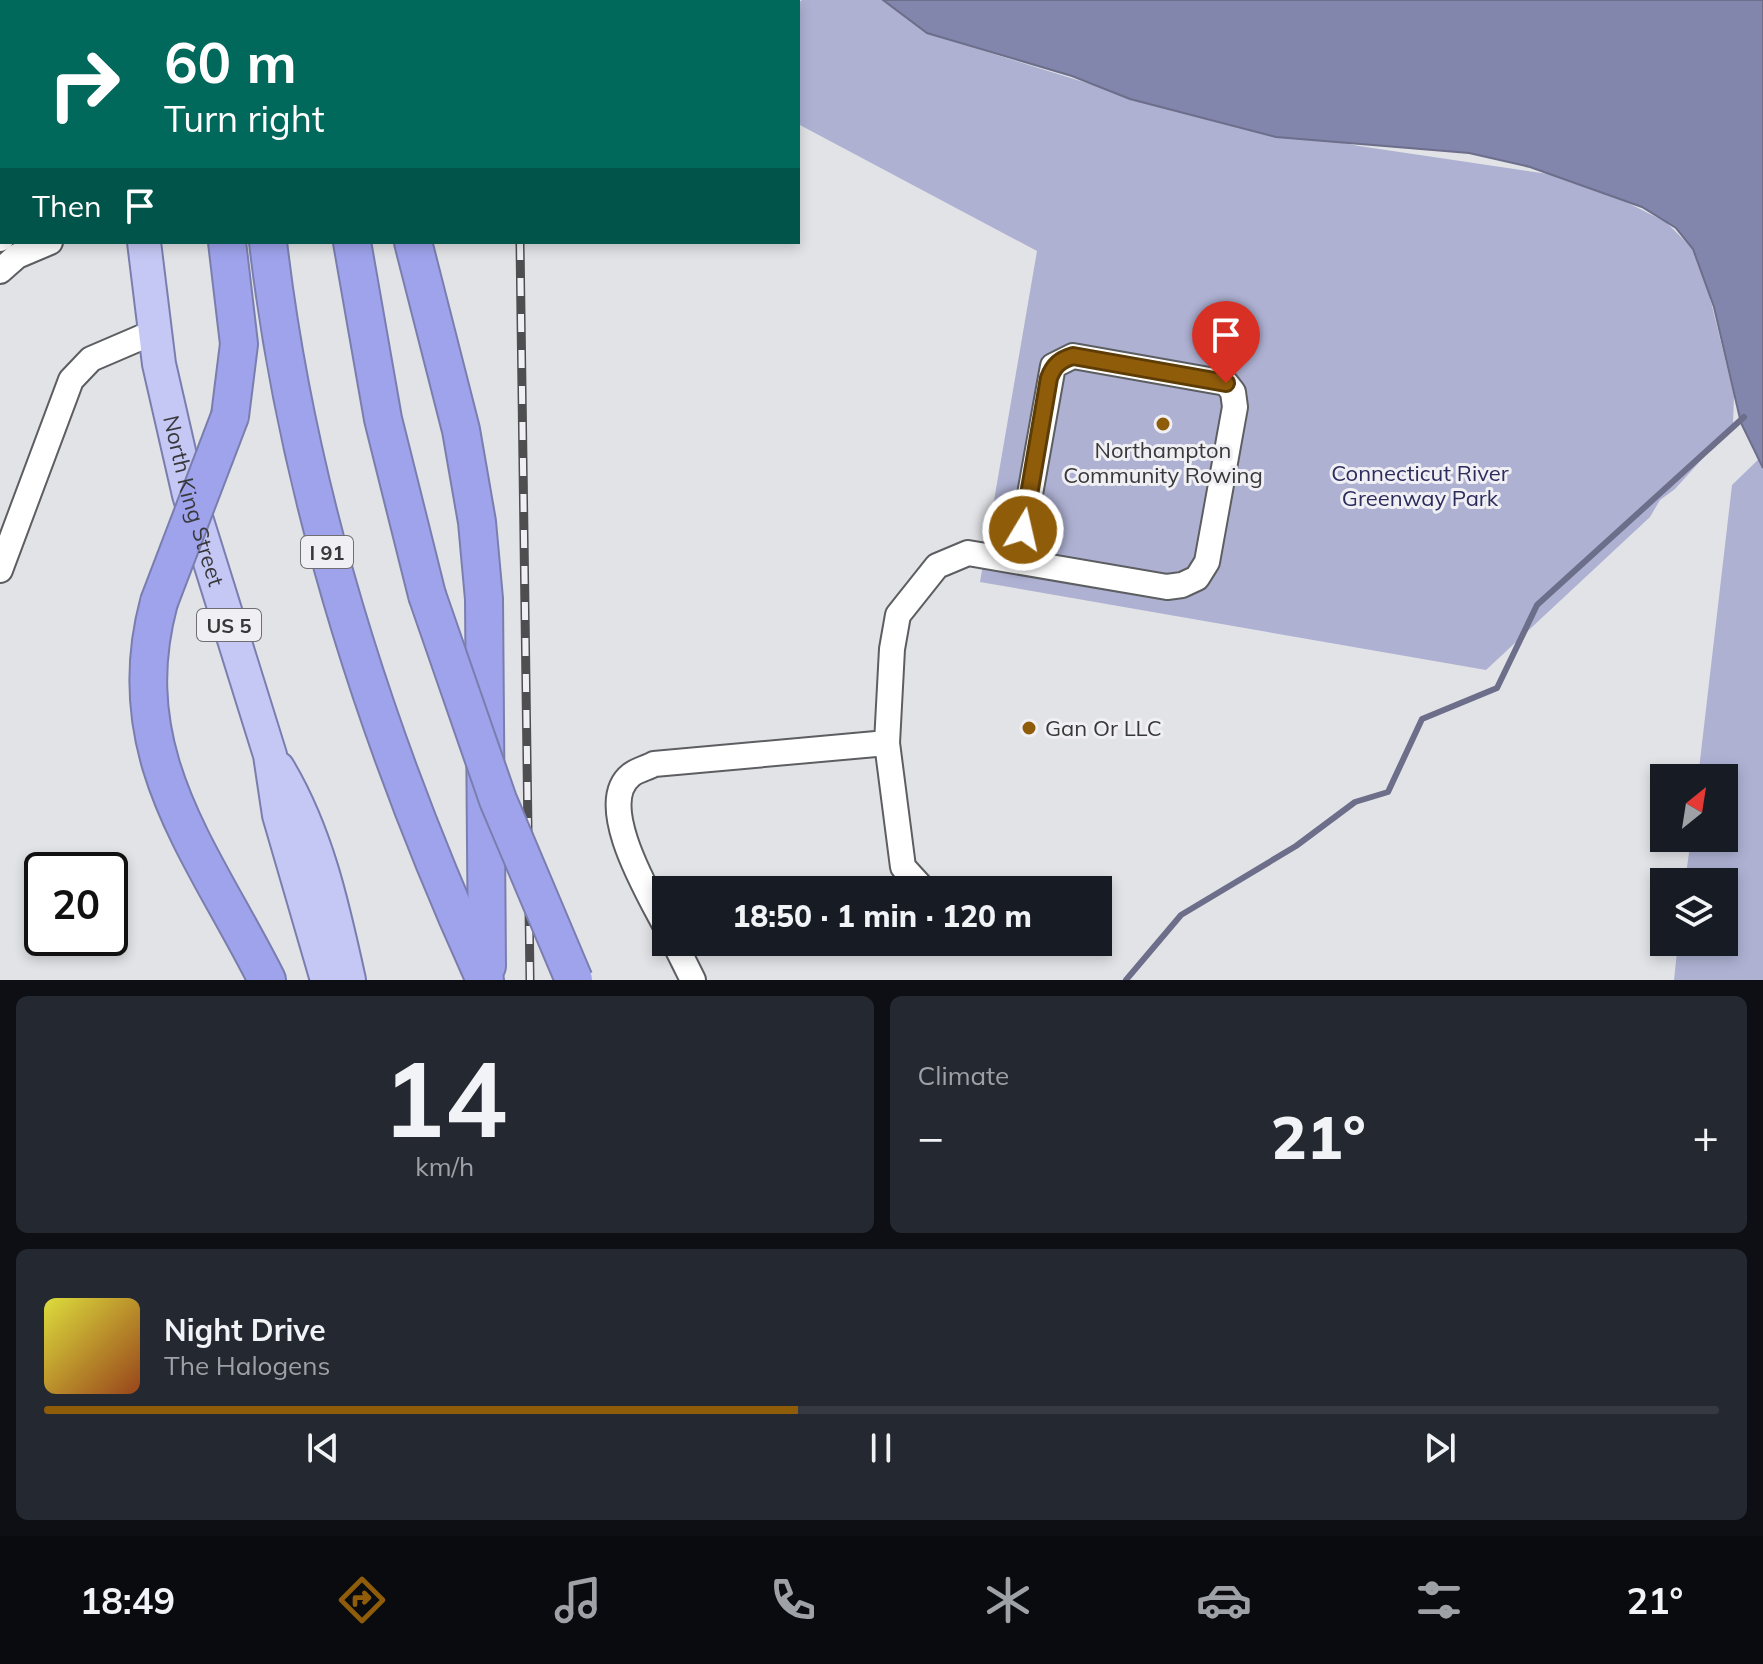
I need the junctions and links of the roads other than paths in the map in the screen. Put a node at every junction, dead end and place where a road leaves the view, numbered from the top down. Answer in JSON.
{"nodes":[{"id":1,"x":45,"y":244,"type":"edge"},
{"id":2,"x":144,"y":244,"type":"edge"},
{"id":3,"x":227,"y":244,"type":"edge"},
{"id":4,"x":268,"y":244,"type":"edge"},
{"id":5,"x":352,"y":244,"type":"edge"},
{"id":6,"x":414,"y":244,"type":"edge"},
{"id":7,"x":0,"y":271,"type":"edge"},
{"id":8,"x":154,"y":332,"type":"junction"},
{"id":9,"x":1018,"y":561,"type":"junction"},
{"id":10,"x":0,"y":570,"type":"edge"},
{"id":11,"x":887,"y":743,"type":"junction"},
{"id":12,"x":270,"y":755,"type":"junction"},
{"id":13,"x":911,"y":876,"type":"edge"},
{"id":14,"x":652,"y":898,"type":"edge"},
{"id":15,"x":681,"y":956,"type":"edge"},
{"id":16,"x":267,"y":980,"type":"edge"},
{"id":17,"x":327,"y":980,"type":"edge"},
{"id":18,"x":349,"y":980,"type":"edge"},
{"id":19,"x":486,"y":980,"type":"edge"},
{"id":20,"x":574,"y":980,"type":"edge"},
{"id":21,"x":693,"y":980,"type":"edge"}],
"edges":[{"from":1,"to":7,"type":"street"},
{"from":2,"to":8,"type":"main road","name":"North King Street","number":"US 5"},
{"from":3,"to":16,"type":"highway","bridge":true},
{"from":4,"to":19,"type":"highway","number":"I 91"},
{"from":5,"to":20,"type":"highway","bridge":true},
{"from":6,"to":19,"type":"highway"},
{"from":8,"to":10,"type":"street"},
{"from":8,"to":12,"type":"main road","name":"North King Street","number":"US 5"},
{"from":9,"to":9,"type":"street"},
{"from":9,"to":11,"type":"street"},
{"from":11,"to":13,"type":"street"},
{"from":11,"to":14,"type":"street"},
{"from":12,"to":17,"type":"main road","name":"North King Street","number":"US 5"},
{"from":12,"to":18,"type":"main road","name":"North King Street","number":"US 5"},
{"from":15,"to":21,"type":"street"}]}
